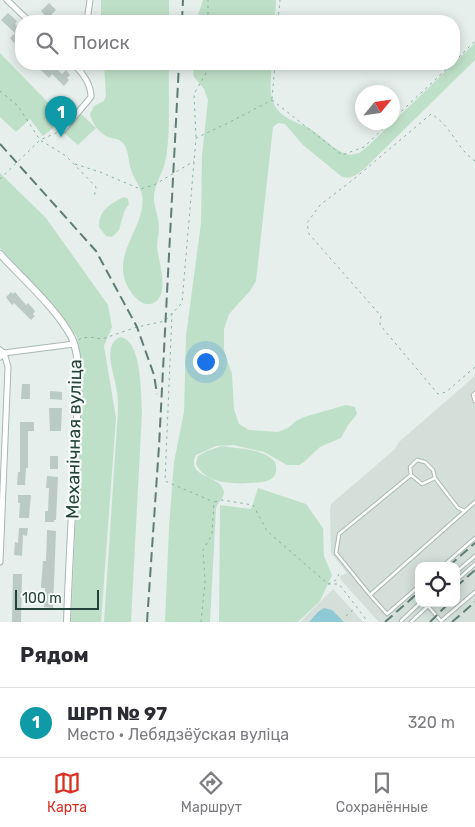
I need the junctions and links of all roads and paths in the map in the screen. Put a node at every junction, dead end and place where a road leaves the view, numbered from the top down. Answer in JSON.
{"nodes":[{"id":1,"x":7,"y":0,"type":"edge"},
{"id":2,"x":90,"y":0,"type":"edge"},
{"id":3,"x":208,"y":0,"type":"edge"},
{"id":4,"x":280,"y":0,"type":"edge"},
{"id":5,"x":23,"y":15,"type":"edge"},
{"id":6,"x":88,"y":15,"type":"edge"},
{"id":7,"x":208,"y":15,"type":"edge"},
{"id":8,"x":279,"y":15,"type":"edge"},
{"id":9,"x":475,"y":41,"type":"edge"},
{"id":10,"x":460,"y":56,"type":"edge"},
{"id":11,"x":80,"y":70,"type":"edge"},
{"id":12,"x":206,"y":70,"type":"edge"},
{"id":13,"x":274,"y":70,"type":"edge"},
{"id":14,"x":446,"y":70,"type":"edge"},
{"id":15,"x":82,"y":72,"type":"joint"},
{"id":16,"x":0,"y":91,"type":"edge"},
{"id":17,"x":272,"y":100,"type":"junction"},
{"id":18,"x":400,"y":113,"type":"edge"},
{"id":19,"x":63,"y":130,"type":"joint"},
{"id":20,"x":382,"y":130,"type":"edge"},
{"id":21,"x":196,"y":138,"type":"junction"},
{"id":22,"x":40,"y":140,"type":"junction"},
{"id":23,"x":194,"y":161,"type":"junction"},
{"id":24,"x":475,"y":161,"type":"edge"},
{"id":25,"x":74,"y":164,"type":"junction"},
{"id":26,"x":0,"y":179,"type":"edge"},
{"id":27,"x":94,"y":198,"type":"dead end"},
{"id":28,"x":0,"y":254,"type":"edge"},
{"id":29,"x":172,"y":313,"type":"junction"},
{"id":30,"x":74,"y":344,"type":"junction"},
{"id":31,"x":1,"y":353,"type":"edge"},
{"id":32,"x":475,"y":367,"type":"edge"},
{"id":33,"x":475,"y":393,"type":"edge"},
{"id":34,"x":475,"y":401,"type":"edge"},
{"id":35,"x":412,"y":475,"type":"junction"},
{"id":36,"x":435,"y":478,"type":"junction"},
{"id":37,"x":214,"y":502,"type":"junction"},
{"id":38,"x":475,"y":502,"type":"edge"},
{"id":39,"x":465,"y":510,"type":"junction"},
{"id":40,"x":475,"y":538,"type":"edge"},
{"id":41,"x":475,"y":556,"type":"edge"},
{"id":42,"x":0,"y":562,"type":"edge"},
{"id":43,"x":447,"y":562,"type":"edge"},
{"id":44,"x":475,"y":564,"type":"edge"},
{"id":45,"x":460,"y":569,"type":"edge"},
{"id":46,"x":339,"y":574,"type":"dead end"},
{"id":47,"x":460,"y":577,"type":"edge"},
{"id":48,"x":328,"y":584,"type":"junction"},
{"id":49,"x":415,"y":590,"type":"edge"},
{"id":50,"x":475,"y":592,"type":"edge"},
{"id":51,"x":370,"y":595,"type":"junction"},
{"id":52,"x":355,"y":607,"type":"junction"},
{"id":53,"x":416,"y":607,"type":"edge"},
{"id":54,"x":427,"y":607,"type":"edge"},
{"id":55,"x":429,"y":607,"type":"edge"},
{"id":56,"x":346,"y":616,"type":"dead end"},
{"id":57,"x":400,"y":621,"type":"dead end"},
{"id":58,"x":67,"y":622,"type":"edge"},
{"id":59,"x":201,"y":622,"type":"edge"},
{"id":60,"x":368,"y":622,"type":"edge"},
{"id":61,"x":411,"y":622,"type":"edge"},
{"id":62,"x":442,"y":622,"type":"edge"}],
"edges":[{"from":1,"to":5,"type":"street"},
{"from":2,"to":6,"type":"street"},
{"from":3,"to":7,"type":"path"},
{"from":4,"to":8,"type":"path"},
{"from":9,"to":10,"type":"path"},
{"from":11,"to":15,"type":"street"},
{"from":12,"to":21,"type":"path"},
{"from":13,"to":17,"type":"path"},
{"from":14,"to":18,"type":"path"},
{"from":15,"to":19,"type":"street"},
{"from":16,"to":22,"type":"path"},
{"from":17,"to":20,"type":"path"},
{"from":17,"to":21,"type":"path"},
{"from":19,"to":22,"type":"path"},
{"from":21,"to":23,"type":"path"},
{"from":22,"to":25,"type":"path"},
{"from":22,"to":26,"type":"path"},
{"from":23,"to":25,"type":"path"},
{"from":23,"to":29,"type":"path"},
{"from":24,"to":32,"type":"path"},
{"from":25,"to":27,"type":"path"},
{"from":28,"to":30,"type":"street","name":"Механічная вуліца"},
{"from":29,"to":30,"type":"path"},
{"from":29,"to":37,"type":"path"},
{"from":30,"to":31,"type":"street"},
{"from":30,"to":58,"type":"street","name":"Механічная вуліца"},
{"from":31,"to":42,"type":"street"},
{"from":33,"to":34,"type":"lane"},
{"from":35,"to":36,"type":"lane"},
{"from":35,"to":36,"type":"lane"},
{"from":35,"to":51,"type":"lane"},
{"from":36,"to":39,"type":"lane"},
{"from":37,"to":48,"type":"path"},
{"from":37,"to":59,"type":"path"},
{"from":38,"to":39,"type":"lane"},
{"from":39,"to":51,"type":"lane"},
{"from":40,"to":43,"type":"lane"},
{"from":41,"to":45,"type":"lane"},
{"from":44,"to":47,"type":"lane"},
{"from":46,"to":48,"type":"path"},
{"from":48,"to":52,"type":"path"},
{"from":49,"to":51,"type":"lane"},
{"from":50,"to":62,"type":"lane"},
{"from":52,"to":56,"type":"path"},
{"from":52,"to":60,"type":"path"},
{"from":53,"to":57,"type":"lane"},
{"from":54,"to":61,"type":"lane"},
{"from":55,"to":62,"type":"lane"}]}
